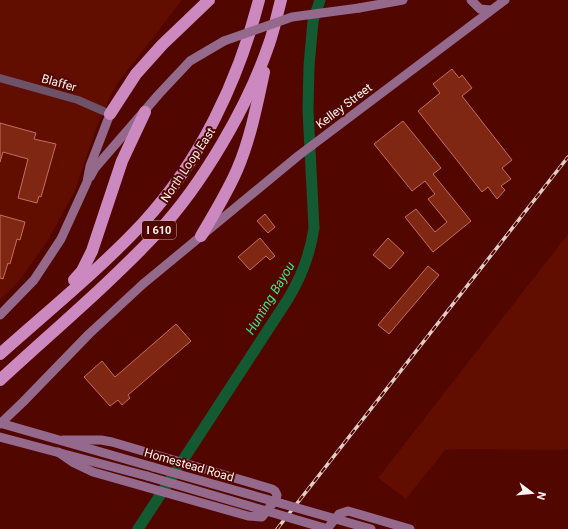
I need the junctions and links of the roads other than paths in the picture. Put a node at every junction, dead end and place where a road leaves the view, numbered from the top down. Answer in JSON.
{"nodes":[{"id":1,"x":209,"y":0,"type":"edge"},
{"id":2,"x":259,"y":0,"type":"edge"},
{"id":3,"x":281,"y":0,"type":"edge"},
{"id":4,"x":403,"y":0,"type":"edge"},
{"id":5,"x":471,"y":0,"type":"edge"},
{"id":6,"x":505,"y":0,"type":"edge"},
{"id":7,"x":491,"y":10,"type":"junction"},
{"id":8,"x":270,"y":44,"type":"junction"},
{"id":9,"x":0,"y":78,"type":"edge"},
{"id":10,"x":145,"y":112,"type":"junction"},
{"id":11,"x":110,"y":114,"type":"junction"},
{"id":12,"x":87,"y":182,"type":"junction"},
{"id":13,"x":201,"y":236,"type":"junction"},
{"id":14,"x":47,"y":311,"type":"junction"},
{"id":15,"x":0,"y":315,"type":"edge"},
{"id":16,"x":0,"y":354,"type":"edge"},
{"id":17,"x":0,"y":380,"type":"edge"},
{"id":18,"x":0,"y":423,"type":"edge"},
{"id":19,"x":0,"y":437,"type":"edge"},
{"id":20,"x":63,"y":440,"type":"junction"},
{"id":21,"x":58,"y":452,"type":"junction"},
{"id":22,"x":328,"y":529,"type":"edge"},
{"id":23,"x":371,"y":529,"type":"edge"},
{"id":24,"x":410,"y":529,"type":"edge"}],
"edges":[{"from":1,"to":11,"type":"highway"},
{"from":2,"to":14,"type":"highway","name":"North Loop East","number":"I 610"},
{"from":3,"to":8,"type":"highway","name":"North Loop East","number":"I 610"},
{"from":4,"to":10,"type":"main road","bridge":true},
{"from":5,"to":7,"type":"main road"},
{"from":6,"to":7,"type":"main road","name":"Kelley Street"},
{"from":7,"to":13,"type":"main road","name":"Kelley Street"},
{"from":8,"to":13,"type":"highway"},
{"from":8,"to":17,"type":"highway","name":"North Loop East","number":"I 610"},
{"from":9,"to":11,"type":"street","name":"Blaffer"},
{"from":10,"to":12,"type":"main road"},
{"from":10,"to":14,"type":"highway"},
{"from":11,"to":12,"type":"main road"},
{"from":12,"to":15,"type":"main road"},
{"from":13,"to":18,"type":"main road","name":"Kelley Street"},
{"from":14,"to":16,"type":"highway","name":"North Loop East","number":"I 610"},
{"from":18,"to":20,"type":"main road","name":"Homestead Road"},
{"from":19,"to":21,"type":"main road","name":"Homestead Road"},
{"from":20,"to":21,"type":"main road"},
{"from":20,"to":23,"type":"main road","name":"Homestead Road","bridge":true},
{"from":21,"to":22,"type":"main road","name":"Homestead Road","bridge":true},
{"from":22,"to":24,"type":"main road"}]}
